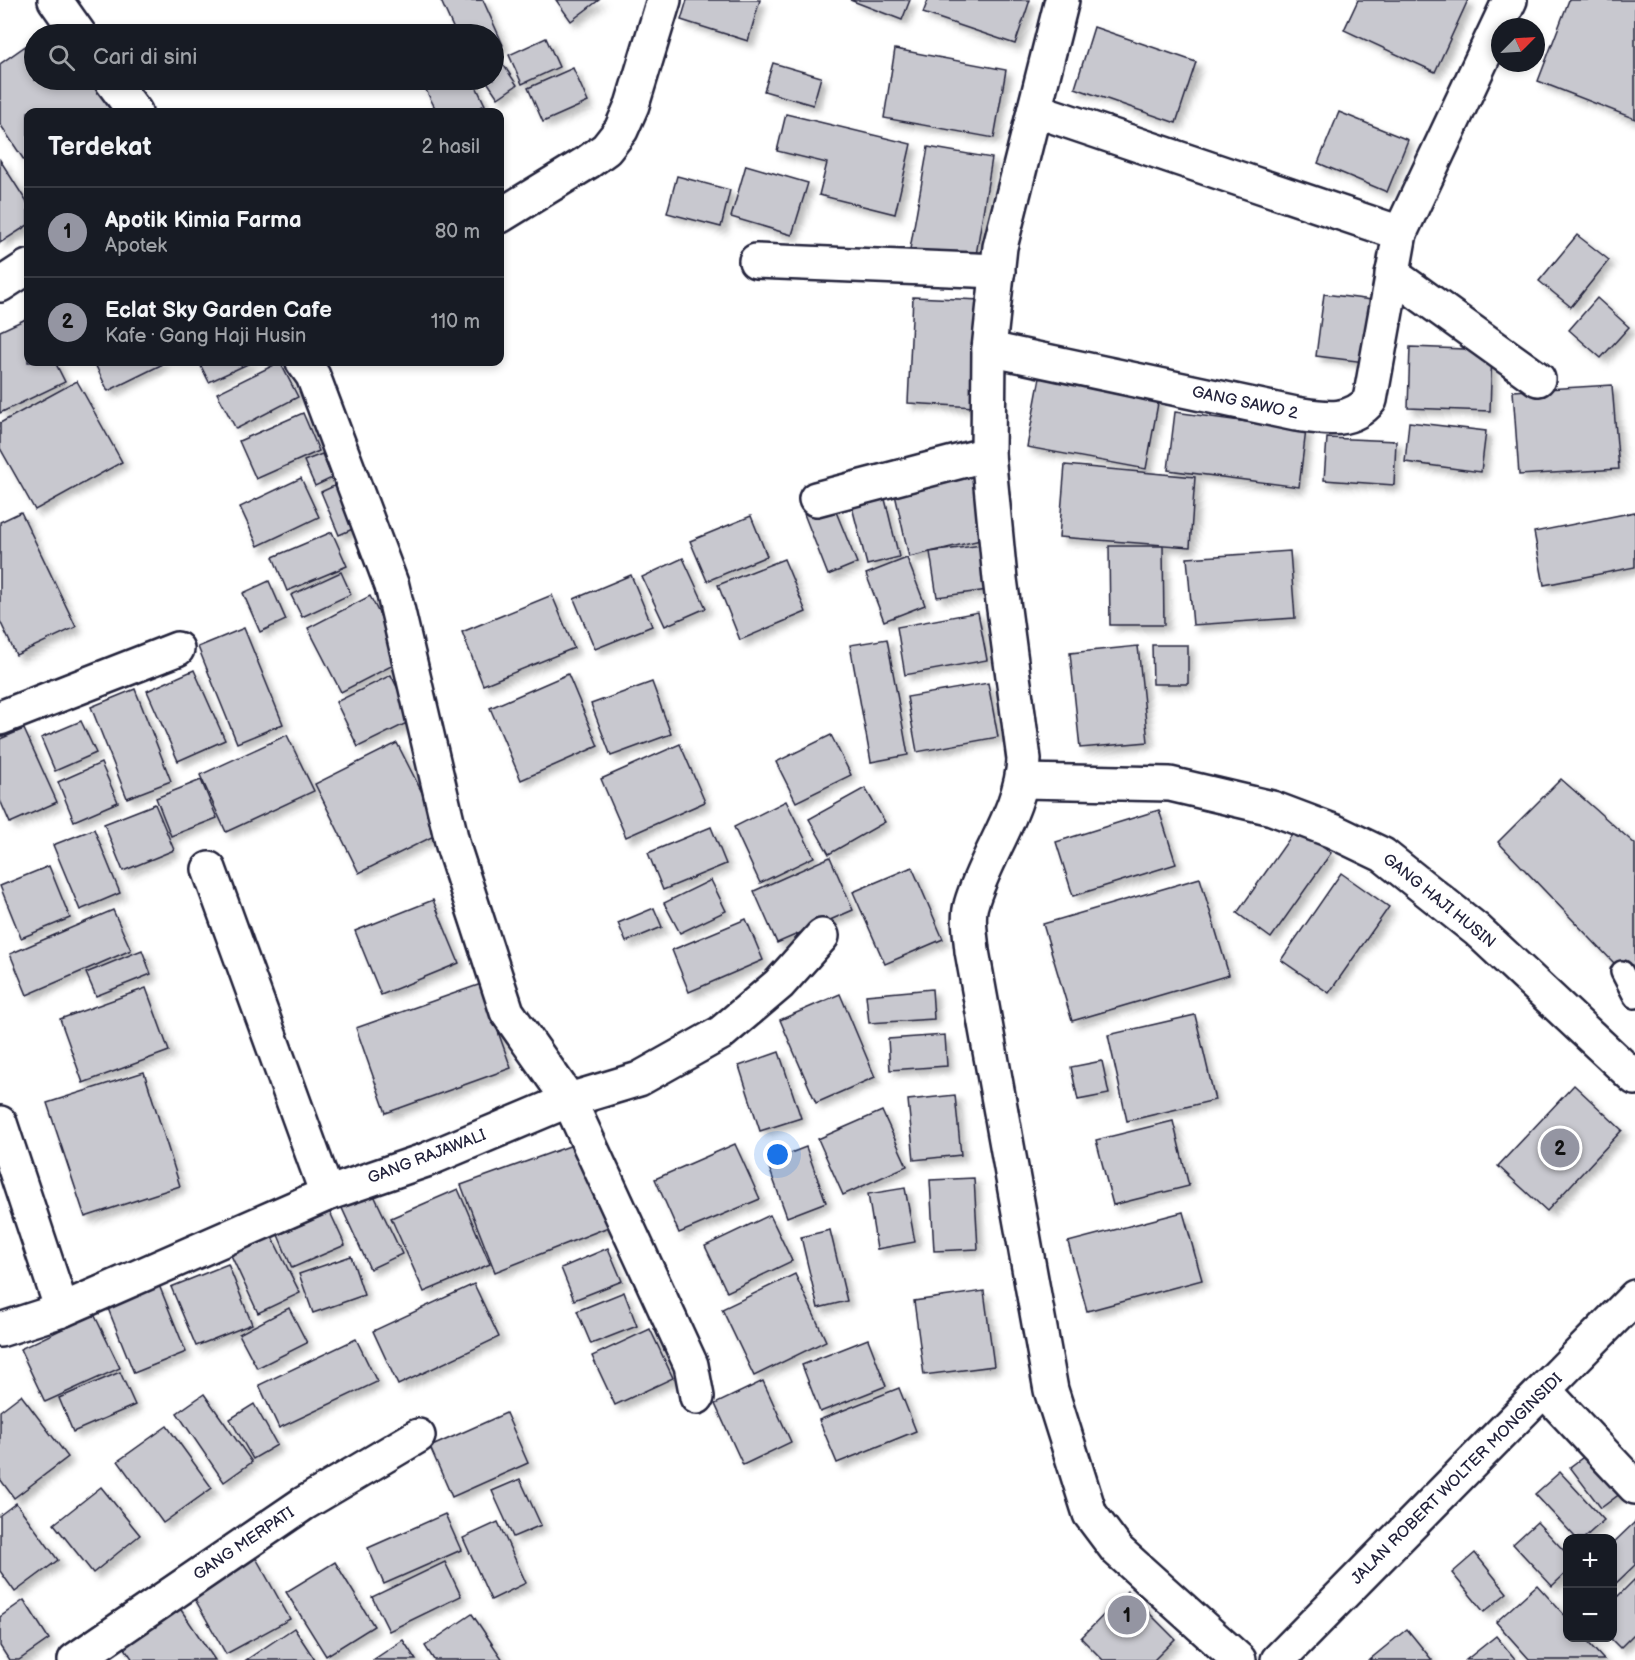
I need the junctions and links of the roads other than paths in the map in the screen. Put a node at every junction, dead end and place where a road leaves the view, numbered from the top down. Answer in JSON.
{"nodes":[{"id":1,"x":55,"y":0,"type":"edge"},
{"id":2,"x":664,"y":0,"type":"edge"},
{"id":3,"x":1062,"y":0,"type":"edge"},
{"id":4,"x":1510,"y":0,"type":"edge"},
{"id":5,"x":72,"y":24,"type":"edge"},
{"id":6,"x":118,"y":90,"type":"edge"},
{"id":7,"x":132,"y":108,"type":"edge"},
{"id":8,"x":1035,"y":110,"type":"junction"},
{"id":9,"x":504,"y":214,"type":"edge"},
{"id":10,"x":1400,"y":233,"type":"junction"},
{"id":11,"x":756,"y":261,"type":"dead end"},
{"id":12,"x":24,"y":270,"type":"edge"},
{"id":13,"x":998,"y":271,"type":"junction"},
{"id":14,"x":1392,"y":274,"type":"junction"},
{"id":15,"x":0,"y":285,"type":"edge"},
{"id":16,"x":989,"y":349,"type":"junction"},
{"id":17,"x":313,"y":366,"type":"edge"},
{"id":18,"x":1538,"y":379,"type":"dead end"},
{"id":19,"x":988,"y":454,"type":"junction"},
{"id":20,"x":816,"y":499,"type":"dead end"},
{"id":21,"x":177,"y":649,"type":"dead end"},
{"id":22,"x":0,"y":718,"type":"edge"},
{"id":23,"x":1023,"y":781,"type":"junction"},
{"id":24,"x":209,"y":869,"type":"dead end"},
{"id":25,"x":822,"y":936,"type":"dead end"},
{"id":26,"x":1622,"y":972,"type":"dead end"},
{"id":27,"x":1635,"y":998,"type":"edge"},
{"id":28,"x":1635,"y":1078,"type":"edge"},
{"id":29,"x":569,"y":1100,"type":"junction"},
{"id":30,"x":0,"y":1123,"type":"edge"},
{"id":31,"x":327,"y":1194,"type":"junction"},
{"id":32,"x":1635,"y":1297,"type":"edge"},
{"id":33,"x":62,"y":1310,"type":"junction"},
{"id":34,"x":0,"y":1330,"type":"edge"},
{"id":35,"x":1544,"y":1390,"type":"junction"},
{"id":36,"x":698,"y":1397,"type":"dead end"},
{"id":37,"x":418,"y":1436,"type":"dead end"},
{"id":38,"x":1635,"y":1487,"type":"edge"},
{"id":39,"x":75,"y":1660,"type":"edge"},
{"id":40,"x":1239,"y":1660,"type":"edge"},
{"id":41,"x":1278,"y":1660,"type":"edge"}],
"edges":[{"from":1,"to":5,"type":"main road"},
{"from":2,"to":9,"type":"main road"},
{"from":3,"to":8,"type":"main road"},
{"from":4,"to":10,"type":"main road","name":"GANG SAWO 2"},
{"from":6,"to":7,"type":"main road"},
{"from":8,"to":10,"type":"main road"},
{"from":8,"to":13,"type":"main road"},
{"from":10,"to":14,"type":"main road","name":"GANG SAWO 2"},
{"from":11,"to":13,"type":"main road"},
{"from":12,"to":15,"type":"main road"},
{"from":13,"to":16,"type":"main road"},
{"from":14,"to":16,"type":"main road","name":"GANG SAWO 2"},
{"from":14,"to":18,"type":"main road"},
{"from":16,"to":19,"type":"main road"},
{"from":17,"to":29,"type":"main road"},
{"from":19,"to":20,"type":"main road"},
{"from":19,"to":23,"type":"main road"},
{"from":21,"to":22,"type":"main road"},
{"from":23,"to":28,"type":"main road","name":"GANG HAJI HUSIN"},
{"from":23,"to":40,"type":"main road"},
{"from":24,"to":31,"type":"main road"},
{"from":25,"to":29,"type":"main road","name":"GANG RAJAWALI"},
{"from":26,"to":27,"type":"lane"},
{"from":29,"to":31,"type":"main road","name":"GANG RAJAWALI"},
{"from":29,"to":36,"type":"main road"},
{"from":30,"to":33,"type":"main road"},
{"from":31,"to":33,"type":"main road","name":"GANG RAJAWALI"},
{"from":32,"to":35,"type":"main road","name":"JALAN ROBERT WOLTER MONGINSIDI"},
{"from":33,"to":34,"type":"main road","name":"GANG RAJAWALI"},
{"from":35,"to":38,"type":"main road"},
{"from":35,"to":41,"type":"main road","name":"JALAN ROBERT WOLTER MONGINSIDI"},
{"from":37,"to":39,"type":"main road","name":"GANG MERPATI"}]}
